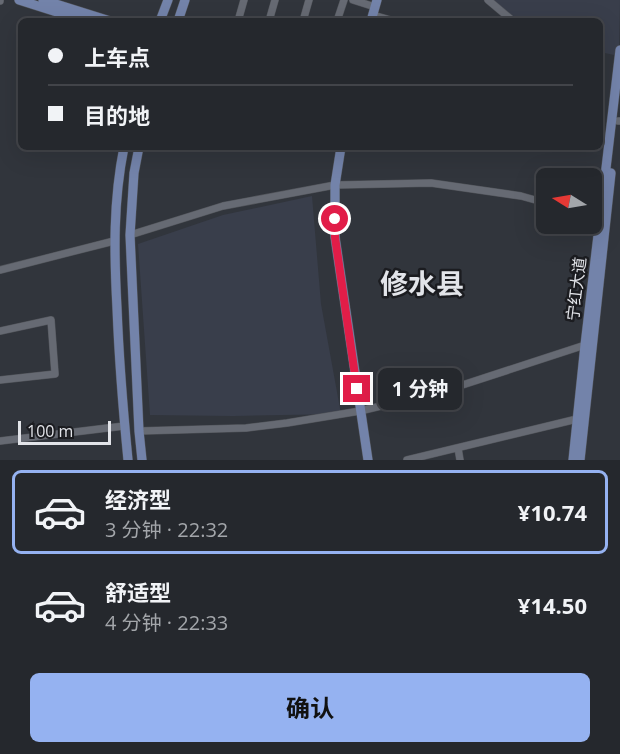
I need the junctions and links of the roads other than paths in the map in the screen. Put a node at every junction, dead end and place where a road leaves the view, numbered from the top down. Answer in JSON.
{"nodes":[{"id":1,"x":19,"y":0,"type":"edge"},
{"id":2,"x":43,"y":0,"type":"edge"},
{"id":3,"x":168,"y":0,"type":"edge"},
{"id":4,"x":185,"y":0,"type":"edge"},
{"id":5,"x":244,"y":0,"type":"edge"},
{"id":6,"x":275,"y":0,"type":"edge"},
{"id":7,"x":309,"y":0,"type":"edge"},
{"id":8,"x":344,"y":0,"type":"edge"},
{"id":9,"x":353,"y":0,"type":"edge"},
{"id":10,"x":488,"y":0,"type":"edge"},
{"id":11,"x":374,"y":11,"type":"edge"},
{"id":12,"x":76,"y":18,"type":"edge"},
{"id":13,"x":100,"y":18,"type":"edge"},
{"id":14,"x":161,"y":18,"type":"edge"},
{"id":15,"x":179,"y":18,"type":"edge"},
{"id":16,"x":239,"y":18,"type":"edge"},
{"id":17,"x":270,"y":18,"type":"edge"},
{"id":18,"x":304,"y":18,"type":"edge"},
{"id":19,"x":338,"y":18,"type":"edge"},
{"id":20,"x":388,"y":18,"type":"edge"},
{"id":21,"x":509,"y":18,"type":"edge"},
{"id":22,"x":620,"y":50,"type":"edge"},
{"id":23,"x":620,"y":101,"type":"edge"},
{"id":24,"x":613,"y":125,"type":"edge"},
{"id":25,"x":123,"y":150,"type":"edge"},
{"id":26,"x":138,"y":150,"type":"edge"},
{"id":27,"x":341,"y":150,"type":"edge"},
{"id":28,"x":602,"y":180,"type":"edge"},
{"id":29,"x":335,"y":185,"type":"junction"},
{"id":30,"x":536,"y":200,"type":"edge"},
{"id":31,"x":594,"y":234,"type":"edge"},
{"id":32,"x":130,"y":235,"type":"junction"},
{"id":33,"x":114,"y":241,"type":"junction"},
{"id":34,"x":0,"y":270,"type":"edge"},
{"id":35,"x":0,"y":331,"type":"edge"},
{"id":36,"x":585,"y":345,"type":"junction"},
{"id":37,"x":0,"y":380,"type":"edge"},
{"id":38,"x":360,"y":411,"type":"junction"},
{"id":39,"x":578,"y":418,"type":"junction"},
{"id":40,"x":124,"y":426,"type":"junction"},
{"id":41,"x":139,"y":430,"type":"junction"},
{"id":42,"x":0,"y":441,"type":"edge"},
{"id":43,"x":458,"y":448,"type":"junction"},
{"id":44,"x":128,"y":460,"type":"edge"},
{"id":45,"x":142,"y":460,"type":"edge"},
{"id":46,"x":368,"y":460,"type":"edge"},
{"id":47,"x":407,"y":460,"type":"edge"},
{"id":48,"x":460,"y":460,"type":"edge"},
{"id":49,"x":573,"y":460,"type":"edge"},
{"id":50,"x":580,"y":460,"type":"edge"}],
"edges":[{"from":1,"to":12,"type":"main road"},
{"from":2,"to":13,"type":"main road"},
{"from":3,"to":14,"type":"main road"},
{"from":4,"to":15,"type":"main road"},
{"from":5,"to":16,"type":"street"},
{"from":6,"to":17,"type":"street"},
{"from":7,"to":18,"type":"street"},
{"from":8,"to":19,"type":"street"},
{"from":9,"to":11,"type":"street"},
{"from":10,"to":21,"type":"street"},
{"from":11,"to":20,"type":"street"},
{"from":22,"to":24,"type":"main road","name":"宁红大道"},
{"from":23,"to":24,"type":"main road","name":"宁红大道"},
{"from":24,"to":28,"type":"main road","name":"宁红大道"},
{"from":24,"to":50,"type":"main road","name":"宁红大道"},
{"from":25,"to":33,"type":"main road"},
{"from":26,"to":32,"type":"main road"},
{"from":27,"to":29,"type":"main road"},
{"from":29,"to":30,"type":"street"},
{"from":29,"to":32,"type":"street"},
{"from":29,"to":38,"type":"main road"},
{"from":31,"to":36,"type":"main road","name":"宁红大道"},
{"from":32,"to":41,"type":"main road"},
{"from":33,"to":34,"type":"street"},
{"from":33,"to":40,"type":"main road"},
{"from":35,"to":37,"type":"street"},
{"from":36,"to":38,"type":"street"},
{"from":36,"to":39,"type":"main road","name":"宁红大道"},
{"from":38,"to":41,"type":"street"},
{"from":38,"to":46,"type":"main road"},
{"from":39,"to":43,"type":"street"},
{"from":39,"to":49,"type":"main road","name":"宁红大道"},
{"from":40,"to":42,"type":"street"},
{"from":40,"to":44,"type":"main road"},
{"from":41,"to":45,"type":"main road"},
{"from":43,"to":47,"type":"street"},
{"from":43,"to":48,"type":"street"}]}
